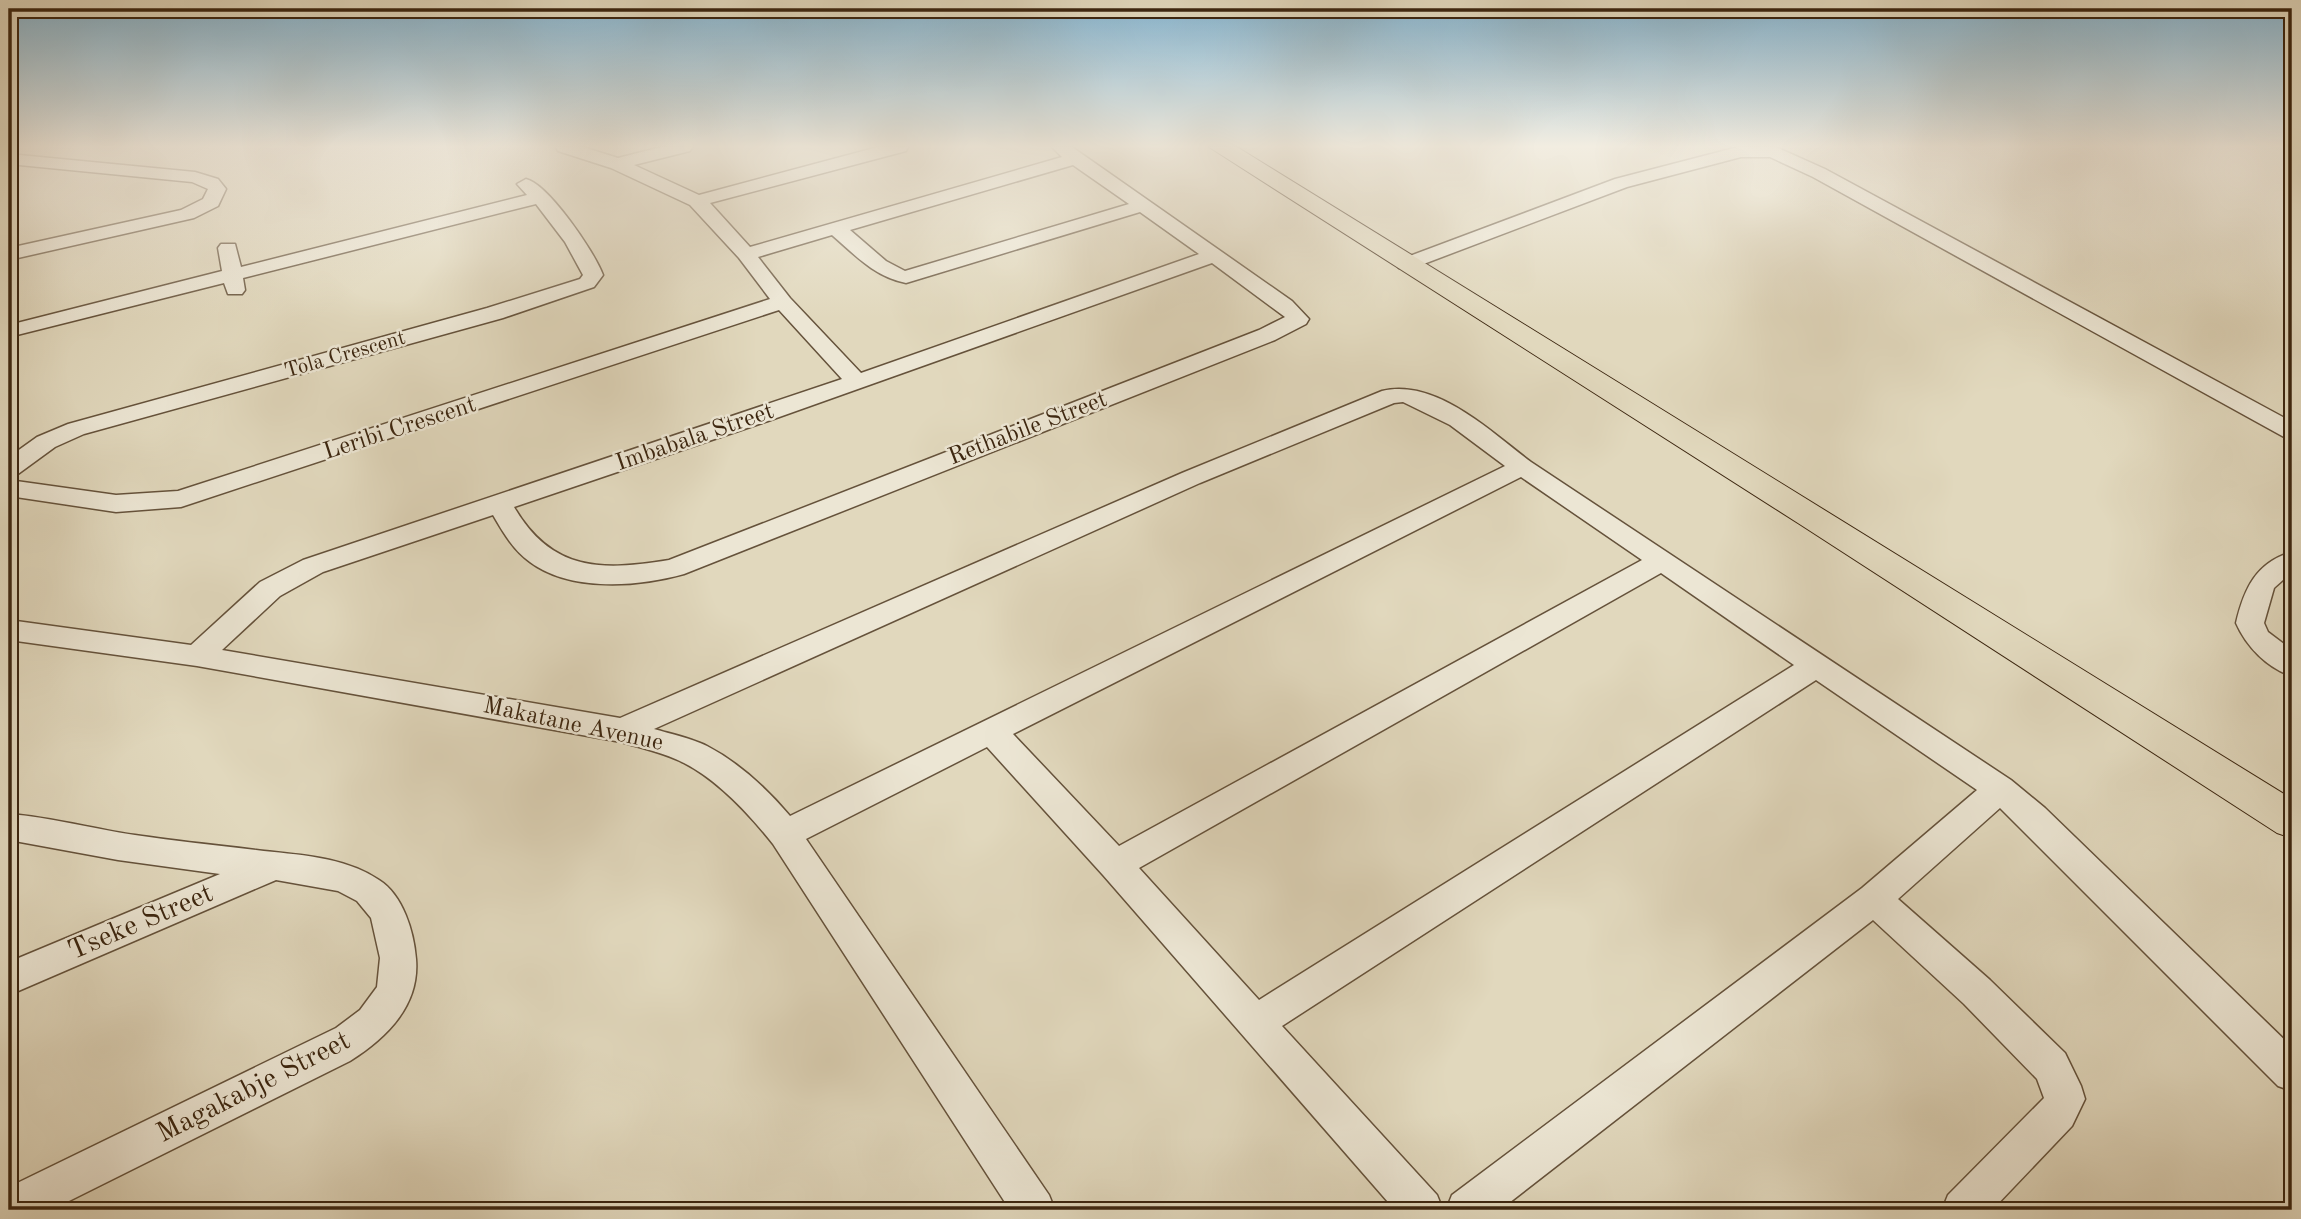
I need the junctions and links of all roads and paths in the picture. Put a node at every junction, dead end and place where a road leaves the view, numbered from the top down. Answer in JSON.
{"nodes":[{"id":1,"x":207,"y":204,"type":"edge"},
{"id":2,"x":483,"y":204,"type":"edge"},
{"id":3,"x":544,"y":204,"type":"edge"},
{"id":4,"x":700,"y":204,"type":"edge"},
{"id":5,"x":913,"y":204,"type":"edge"},
{"id":6,"x":1138,"y":204,"type":"edge"},
{"id":7,"x":1310,"y":204,"type":"edge"},
{"id":8,"x":1566,"y":204,"type":"edge"},
{"id":9,"x":1876,"y":204,"type":"edge"},
{"id":10,"x":1141,"y":206,"type":"junction"},
{"id":11,"x":442,"y":215,"type":"junction"},
{"id":12,"x":837,"y":229,"type":"junction"},
{"id":13,"x":457,"y":237,"type":"dead end"},
{"id":14,"x":228,"y":247,"type":"dead end"},
{"id":15,"x":9,"y":254,"type":"edge"},
{"id":16,"x":746,"y":254,"type":"junction"},
{"id":17,"x":1215,"y":255,"type":"junction"},
{"id":18,"x":1406,"y":264,"type":"junction"},
{"id":19,"x":234,"y":284,"type":"junction"},
{"id":20,"x":783,"y":302,"type":"junction"},
{"id":21,"x":9,"y":331,"type":"edge"},
{"id":22,"x":857,"y":382,"type":"junction"},
{"id":23,"x":2292,"y":432,"type":"edge"},
{"id":24,"x":1522,"y":467,"type":"junction"},
{"id":25,"x":9,"y":469,"type":"edge"},
{"id":26,"x":9,"y":488,"type":"edge"},
{"id":27,"x":499,"y":503,"type":"junction"},
{"id":28,"x":1661,"y":561,"type":"junction"},
{"id":29,"x":2292,"y":561,"type":"edge"},
{"id":30,"x":9,"y":630,"type":"edge"},
{"id":31,"x":197,"y":656,"type":"junction"},
{"id":32,"x":2292,"y":664,"type":"edge"},
{"id":33,"x":1815,"y":666,"type":"junction"},
{"id":34,"x":622,"y":730,"type":"junction"},
{"id":35,"x":992,"y":732,"type":"junction"},
{"id":36,"x":2000,"y":789,"type":"junction"},
{"id":37,"x":2292,"y":821,"type":"edge"},
{"id":38,"x":9,"y":827,"type":"edge"},
{"id":39,"x":785,"y":834,"type":"junction"},
{"id":40,"x":1115,"y":865,"type":"junction"},
{"id":41,"x":274,"y":866,"type":"junction"},
{"id":42,"x":1874,"y":899,"type":"junction"},
{"id":43,"x":9,"y":979,"type":"edge"},
{"id":44,"x":1254,"y":1023,"type":"junction"},
{"id":45,"x":2292,"y":1073,"type":"edge"},
{"id":46,"x":9,"y":1209,"type":"edge"},
{"id":47,"x":1034,"y":1210,"type":"edge"},
{"id":48,"x":1422,"y":1210,"type":"edge"},
{"id":49,"x":1467,"y":1210,"type":"edge"},
{"id":50,"x":1963,"y":1210,"type":"edge"}],
"edges":[{"from":1,"to":15,"type":"street"},
{"from":2,"to":11,"type":"street","name":"Tola Crescent"},
{"from":3,"to":25,"type":"street","name":"Tola Crescent"},
{"from":4,"to":16,"type":"street"},
{"from":5,"to":12,"type":"street"},
{"from":6,"to":10,"type":"street","name":"Rethabile Street"},
{"from":7,"to":18,"type":"main road"},
{"from":8,"to":18,"type":"street"},
{"from":9,"to":23,"type":"street"},
{"from":10,"to":12,"type":"street"},
{"from":10,"to":17,"type":"street","name":"Rethabile Street"},
{"from":11,"to":13,"type":"street"},
{"from":11,"to":19,"type":"street","name":"Tola Crescent"},
{"from":12,"to":16,"type":"street"},
{"from":14,"to":19,"type":"street"},
{"from":16,"to":20,"type":"street"},
{"from":17,"to":22,"type":"street","name":"Imbabala Street"},
{"from":17,"to":27,"type":"street","name":"Rethabile Street"},
{"from":18,"to":37,"type":"main road"},
{"from":19,"to":21,"type":"street","name":"Tola Crescent"},
{"from":20,"to":22,"type":"street"},
{"from":20,"to":26,"type":"street","name":"Leribi Crescent"},
{"from":22,"to":27,"type":"street","name":"Imbabala Street"},
{"from":24,"to":28,"type":"street"},
{"from":24,"to":34,"type":"street"},
{"from":24,"to":35,"type":"street"},
{"from":27,"to":31,"type":"street","name":"Imbabala Street"},
{"from":28,"to":33,"type":"street"},
{"from":28,"to":40,"type":"street"},
{"from":29,"to":32,"type":"street"},
{"from":30,"to":31,"type":"street","name":"Makatane Avenue"},
{"from":31,"to":34,"type":"street","name":"Makatane Avenue"},
{"from":33,"to":36,"type":"street"},
{"from":33,"to":44,"type":"street"},
{"from":34,"to":39,"type":"street","name":"Makatane Avenue"},
{"from":35,"to":39,"type":"street"},
{"from":35,"to":40,"type":"street"},
{"from":36,"to":42,"type":"street"},
{"from":36,"to":45,"type":"street"},
{"from":38,"to":41,"type":"street","name":"Magakabje Street"},
{"from":39,"to":47,"type":"street","name":"Makatane Avenue"},
{"from":40,"to":44,"type":"street"},
{"from":41,"to":43,"type":"street","name":"Tseke Street"},
{"from":41,"to":46,"type":"street","name":"Magakabje Street"},
{"from":42,"to":49,"type":"street"},
{"from":42,"to":50,"type":"street"},
{"from":44,"to":48,"type":"street"}]}
